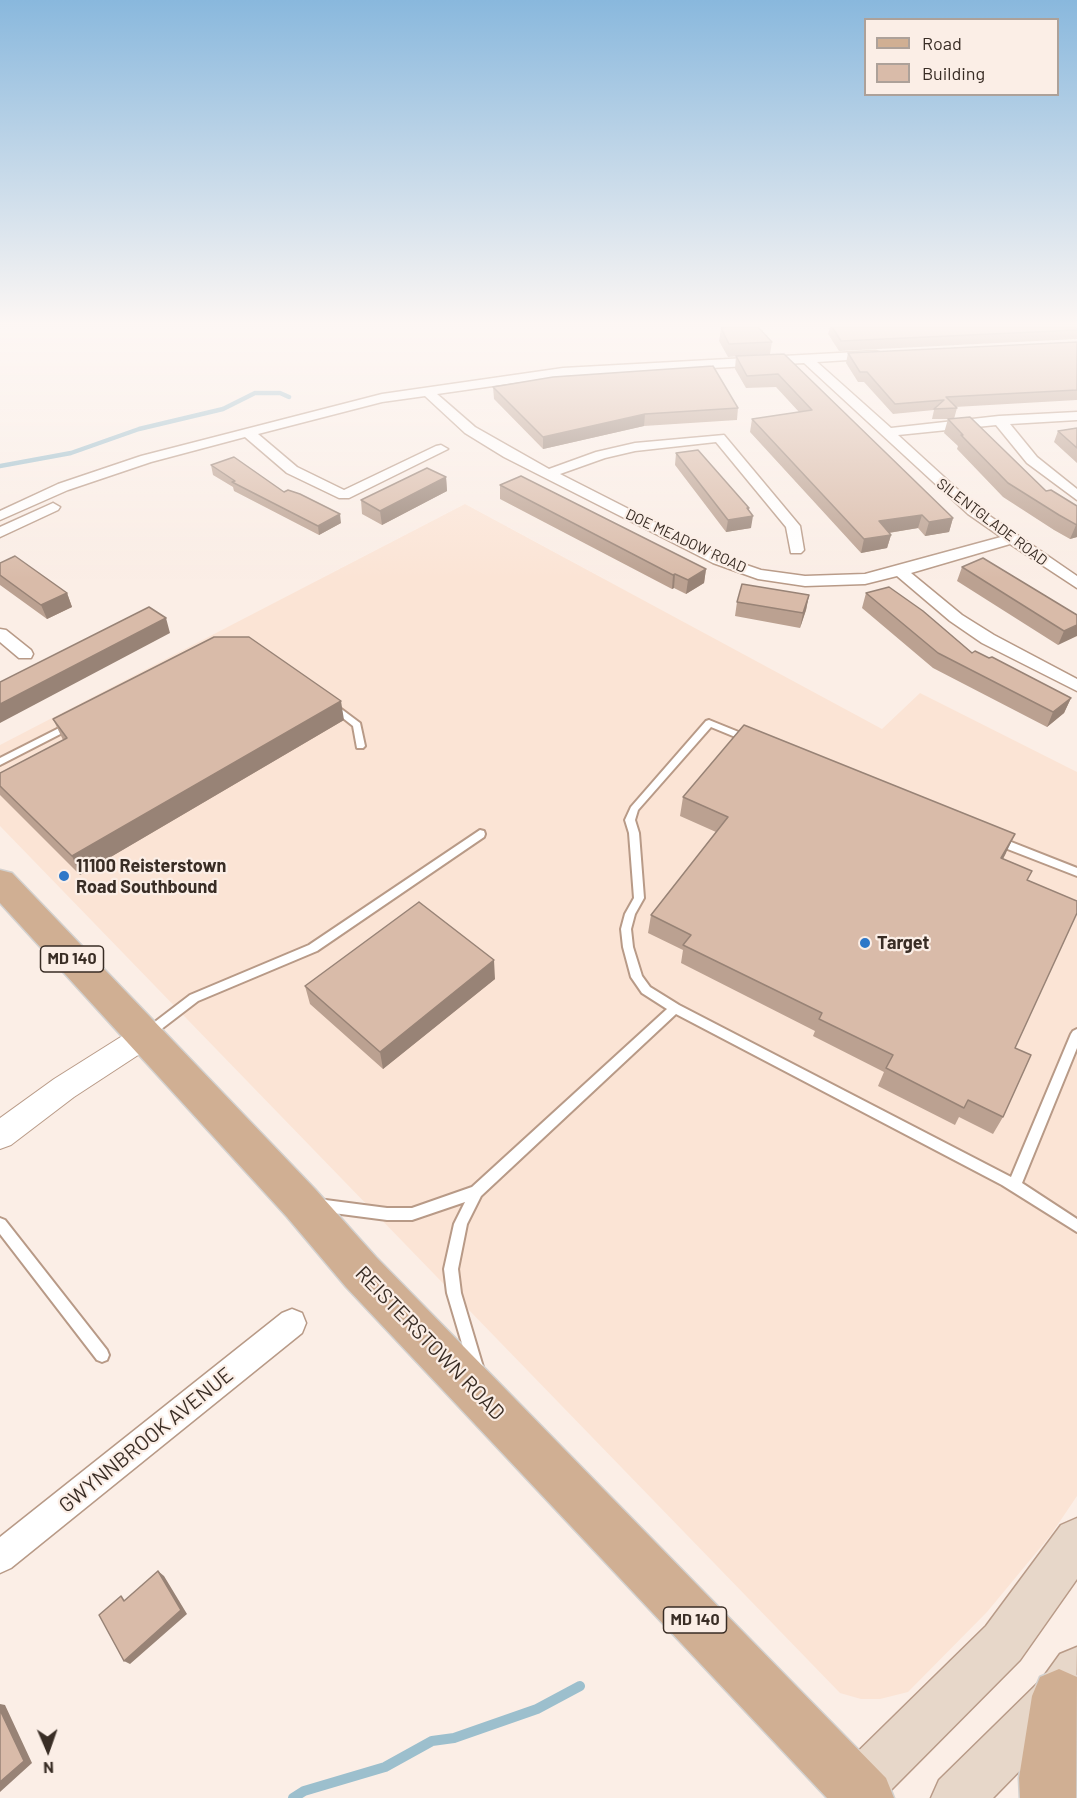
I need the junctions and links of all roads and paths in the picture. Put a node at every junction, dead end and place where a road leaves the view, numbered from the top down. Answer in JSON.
{"nodes":[{"id":1,"x":331,"y":411,"type":"edge"},
{"id":2,"x":375,"y":411,"type":"edge"},
{"id":3,"x":449,"y":411,"type":"edge"},
{"id":4,"x":862,"y":411,"type":"edge"},
{"id":5,"x":1077,"y":416,"type":"edge"},
{"id":6,"x":999,"y":420,"type":"junction"},
{"id":7,"x":247,"y":432,"type":"junction"},
{"id":8,"x":885,"y":433,"type":"junction"},
{"id":9,"x":258,"y":442,"type":"junction"},
{"id":10,"x":441,"y":449,"type":"dead end"},
{"id":11,"x":548,"y":474,"type":"junction"},
{"id":12,"x":1077,"y":496,"type":"edge"},
{"id":13,"x":0,"y":516,"type":"edge"},
{"id":14,"x":0,"y":533,"type":"edge"},
{"id":15,"x":1010,"y":539,"type":"junction"},
{"id":16,"x":796,"y":550,"type":"dead end"},
{"id":17,"x":900,"y":572,"type":"junction"},
{"id":18,"x":1077,"y":583,"type":"edge"},
{"id":19,"x":0,"y":634,"type":"edge"},
{"id":20,"x":25,"y":654,"type":"dead end"},
{"id":21,"x":1077,"y":686,"type":"edge"},
{"id":22,"x":322,"y":698,"type":"edge"},
{"id":23,"x":83,"y":719,"type":"edge"},
{"id":24,"x":757,"y":743,"type":"edge"},
{"id":25,"x":360,"y":746,"type":"dead end"},
{"id":26,"x":0,"y":762,"type":"edge"},
{"id":27,"x":480,"y":834,"type":"dead end"},
{"id":28,"x":989,"y":837,"type":"edge"},
{"id":29,"x":1077,"y":872,"type":"edge"},
{"id":30,"x":0,"y":882,"type":"edge"},
{"id":31,"x":675,"y":1008,"type":"junction"},
{"id":32,"x":1077,"y":1034,"type":"edge"},
{"id":33,"x":145,"y":1036,"type":"junction"},
{"id":34,"x":0,"y":1135,"type":"edge"},
{"id":35,"x":1014,"y":1186,"type":"junction"},
{"id":36,"x":476,"y":1192,"type":"junction"},
{"id":37,"x":301,"y":1203,"type":"junction"},
{"id":38,"x":0,"y":1224,"type":"edge"},
{"id":39,"x":1077,"y":1226,"type":"edge"},
{"id":40,"x":292,"y":1323,"type":"dead end"},
{"id":41,"x":102,"y":1355,"type":"dead end"},
{"id":42,"x":486,"y":1403,"type":"junction"},
{"id":43,"x":1077,"y":1541,"type":"edge"},
{"id":44,"x":0,"y":1557,"type":"edge"},
{"id":45,"x":1068,"y":1684,"type":"edge"},
{"id":46,"x":858,"y":1795,"type":"edge"},
{"id":47,"x":957,"y":1798,"type":"edge"},
{"id":48,"x":1048,"y":1798,"type":"edge"}],
"edges":[{"from":1,"to":7,"type":"street"},
{"from":2,"to":9,"type":"street"},
{"from":3,"to":11,"type":"street","name":"DOE MEADOW ROAD"},
{"from":4,"to":8,"type":"street","name":"SILENTGLADE ROAD"},
{"from":5,"to":6,"type":"street"},
{"from":6,"to":8,"type":"street"},
{"from":6,"to":12,"type":"street"},
{"from":7,"to":9,"type":"street"},
{"from":7,"to":13,"type":"street"},
{"from":8,"to":15,"type":"street","name":"SILENTGLADE ROAD"},
{"from":9,"to":10,"type":"street"},
{"from":9,"to":14,"type":"street"},
{"from":11,"to":16,"type":"street"},
{"from":11,"to":17,"type":"street","name":"DOE MEADOW ROAD"},
{"from":15,"to":17,"type":"street","name":"DOE MEADOW ROAD"},
{"from":15,"to":18,"type":"street","name":"SILENTGLADE ROAD"},
{"from":17,"to":21,"type":"street"},
{"from":19,"to":20,"type":"street"},
{"from":22,"to":25,"type":"lane"},
{"from":23,"to":26,"type":"lane"},
{"from":24,"to":31,"type":"lane"},
{"from":27,"to":33,"type":"lane"},
{"from":28,"to":29,"type":"lane"},
{"from":30,"to":33,"type":"main road","name":"REISTERSTOWN ROAD","number":"MD 140"},
{"from":31,"to":35,"type":"lane"},
{"from":31,"to":36,"type":"lane"},
{"from":32,"to":35,"type":"lane"},
{"from":33,"to":34,"type":"street"},
{"from":33,"to":37,"type":"main road","name":"REISTERSTOWN ROAD","number":"MD 140"},
{"from":35,"to":39,"type":"lane"},
{"from":36,"to":37,"type":"lane"},
{"from":36,"to":42,"type":"lane"},
{"from":37,"to":42,"type":"main road","name":"REISTERSTOWN ROAD","number":"MD 140"},
{"from":38,"to":41,"type":"lane"},
{"from":40,"to":44,"type":"street","name":"GWYNNBROOK AVENUE"},
{"from":42,"to":46,"type":"main road","name":"REISTERSTOWN ROAD","number":"MD 140"},
{"from":43,"to":46,"type":"main road"},
{"from":45,"to":47,"type":"main road"},
{"from":45,"to":48,"type":"main road"}]}
